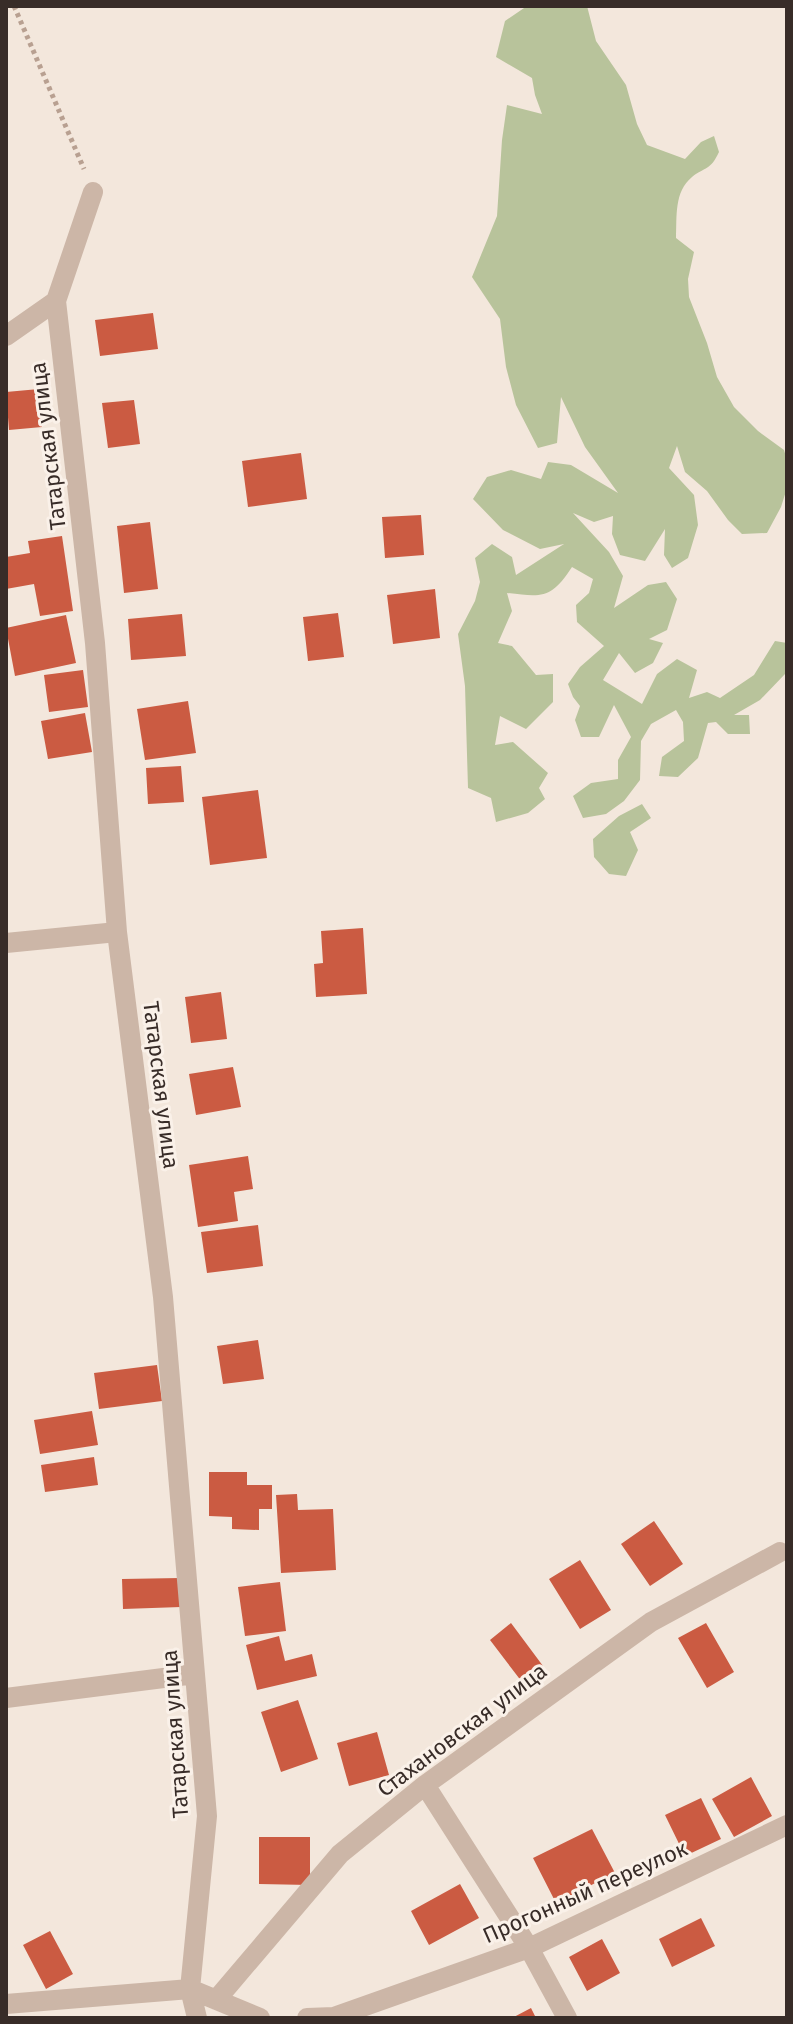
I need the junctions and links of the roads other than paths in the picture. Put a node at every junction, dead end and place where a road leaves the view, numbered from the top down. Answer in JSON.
{"nodes":[{"id":1,"x":93,"y":192,"type":"road end"},
{"id":2,"x":56,"y":301,"type":"junction"},
{"id":3,"x":6,"y":336,"type":"edge"},
{"id":4,"x":117,"y":932,"type":"junction"},
{"id":5,"x":6,"y":943,"type":"edge"},
{"id":6,"x":780,"y":1552,"type":"dead end"},
{"id":7,"x":195,"y":1674,"type":"junction"},
{"id":8,"x":6,"y":1698,"type":"edge"},
{"id":9,"x":425,"y":1785,"type":"junction"},
{"id":10,"x":787,"y":1825,"type":"edge"},
{"id":11,"x":529,"y":1948,"type":"junction"},
{"id":12,"x":190,"y":1989,"type":"junction"},
{"id":13,"x":216,"y":2000,"type":"junction"},
{"id":14,"x":20,"y":2008,"type":"edge"},
{"id":15,"x":197,"y":2018,"type":"edge"},
{"id":16,"x":260,"y":2018,"type":"edge"},
{"id":17,"x":307,"y":2018,"type":"edge"},
{"id":18,"x":567,"y":2018,"type":"edge"}],
"edges":[{"from":1,"to":2,"type":"street","name":"Татарская улица"},
{"from":2,"to":3,"type":"street"},
{"from":2,"to":4,"type":"street","name":"Татарская улица"},
{"from":4,"to":5,"type":"street"},
{"from":4,"to":7,"type":"street","name":"Татарская улица"},
{"from":6,"to":9,"type":"street","name":"Стахановская улица"},
{"from":7,"to":8,"type":"street"},
{"from":7,"to":12,"type":"street","name":"Татарская улица"},
{"from":9,"to":11,"type":"street"},
{"from":9,"to":13,"type":"street","name":"Стахановская улица"},
{"from":10,"to":11,"type":"street","name":"Прогонный переулок"},
{"from":11,"to":17,"type":"street","name":"Прогонный переулок"},
{"from":11,"to":18,"type":"street"},
{"from":12,"to":13,"type":"street"},
{"from":12,"to":14,"type":"street"},
{"from":12,"to":15,"type":"street","name":"Татарская улица"},
{"from":13,"to":16,"type":"street"}]}
